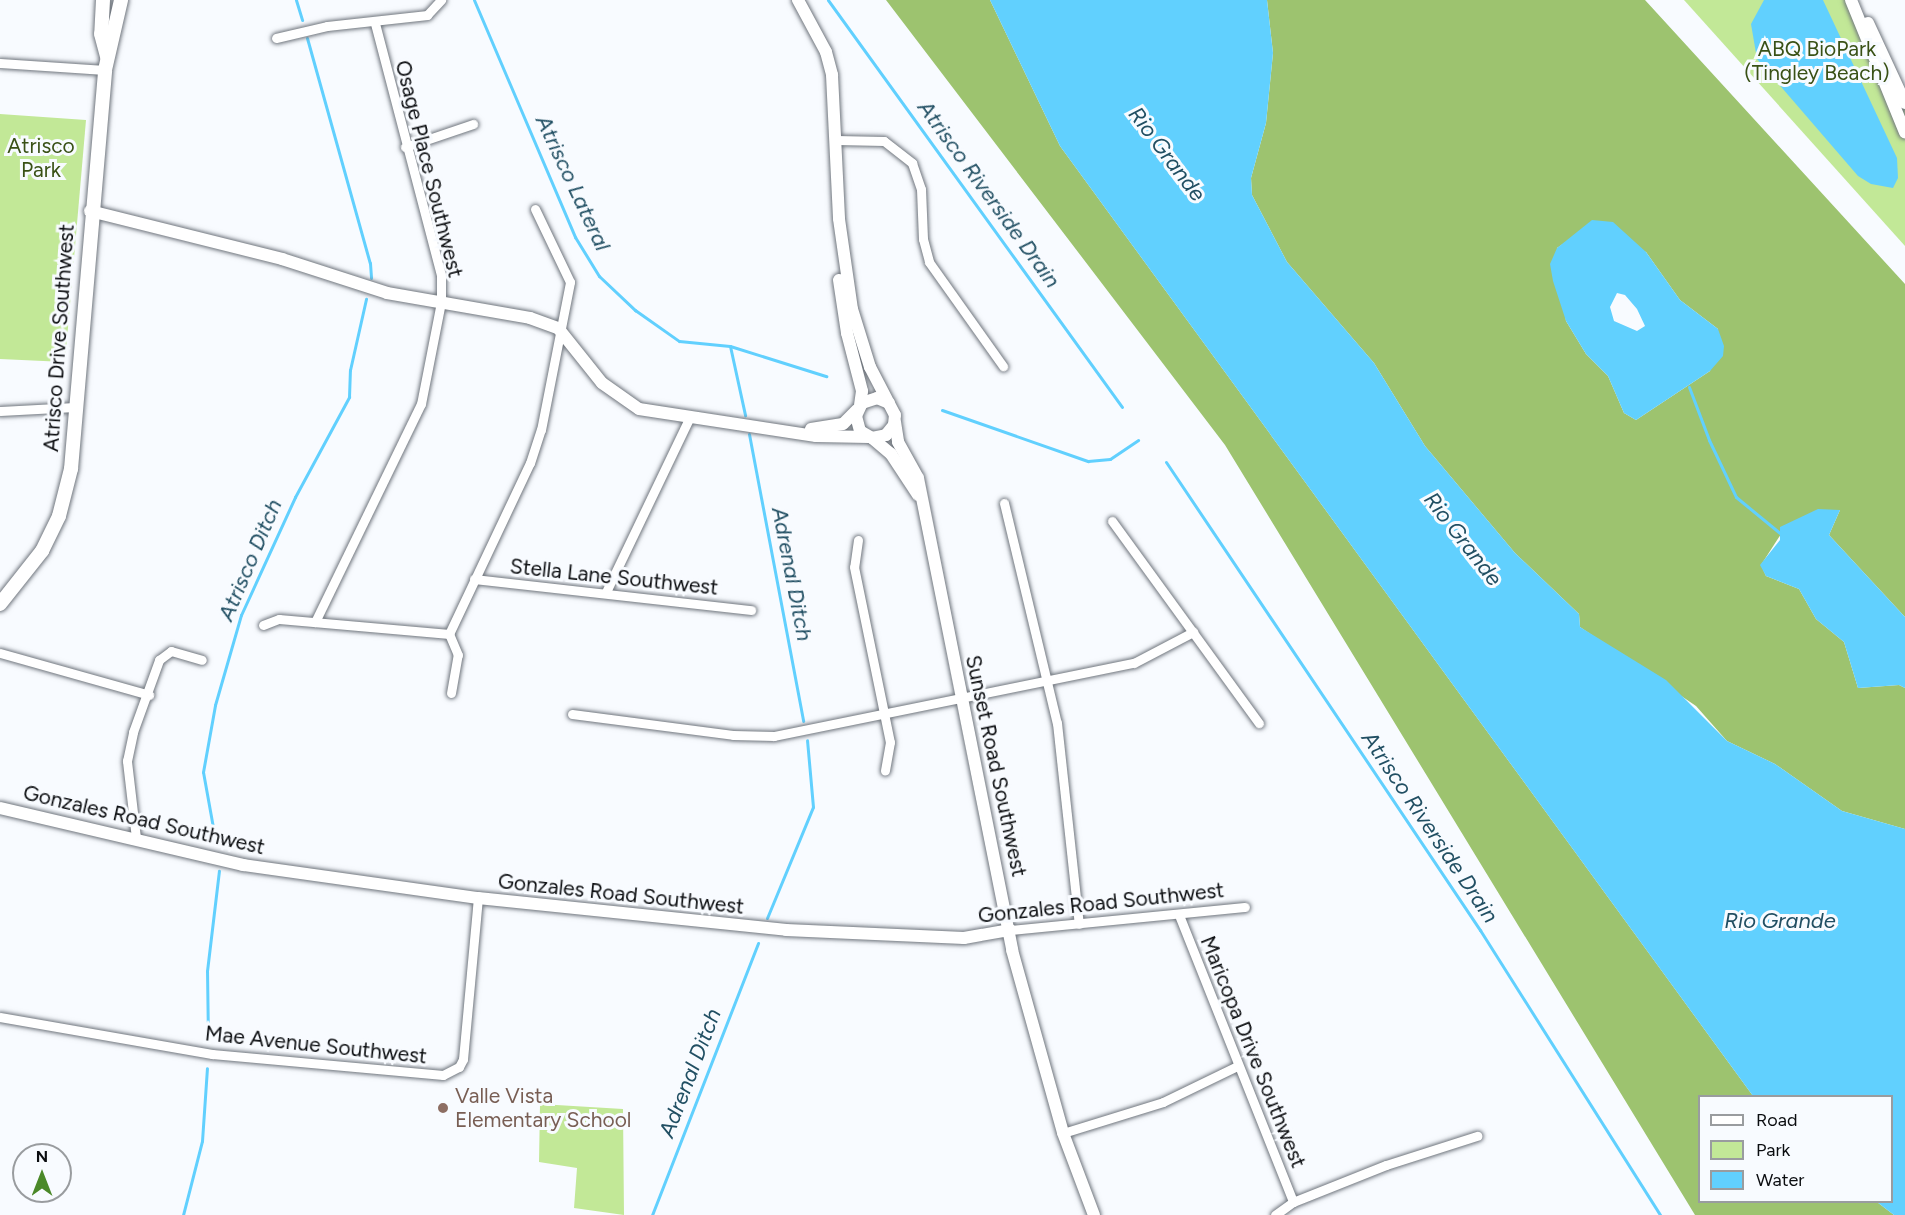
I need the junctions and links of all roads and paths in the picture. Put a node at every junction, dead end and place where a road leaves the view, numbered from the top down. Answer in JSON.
{"nodes":[{"id":1,"x":103,"y":0,"type":"edge"},
{"id":2,"x":121,"y":0,"type":"edge"},
{"id":3,"x":441,"y":0,"type":"edge"},
{"id":4,"x":798,"y":0,"type":"edge"},
{"id":5,"x":1853,"y":0,"type":"edge"},
{"id":6,"x":375,"y":24,"type":"junction"},
{"id":7,"x":276,"y":38,"type":"dead end"},
{"id":8,"x":0,"y":63,"type":"edge"},
{"id":9,"x":106,"y":64,"type":"junction"},
{"id":10,"x":1905,"y":103,"type":"edge"},
{"id":11,"x":473,"y":124,"type":"dead end"},
{"id":12,"x":1905,"y":132,"type":"edge"},
{"id":13,"x":837,"y":140,"type":"junction"},
{"id":14,"x":405,"y":147,"type":"junction"},
{"id":15,"x":536,"y":209,"type":"dead end"},
{"id":16,"x":90,"y":211,"type":"junction"},
{"id":17,"x":839,"y":219,"type":"junction"},
{"id":18,"x":441,"y":302,"type":"junction"},
{"id":19,"x":558,"y":328,"type":"junction"},
{"id":20,"x":1003,"y":366,"type":"dead end"},
{"id":21,"x":889,"y":403,"type":"junction"},
{"id":22,"x":75,"y":407,"type":"junction"},
{"id":23,"x":858,"y":408,"type":"junction"},
{"id":24,"x":0,"y":411,"type":"edge"},
{"id":25,"x":689,"y":419,"type":"junction"},
{"id":26,"x":895,"y":422,"type":"junction"},
{"id":27,"x":776,"y":429,"type":"junction"},
{"id":28,"x":870,"y":437,"type":"junction"},
{"id":29,"x":919,"y":496,"type":"junction"},
{"id":30,"x":1004,"y":503,"type":"dead end"},
{"id":31,"x":1112,"y":521,"type":"dead end"},
{"id":32,"x":858,"y":540,"type":"dead end"},
{"id":33,"x":474,"y":579,"type":"junction"},
{"id":34,"x":606,"y":592,"type":"junction"},
{"id":35,"x":0,"y":604,"type":"edge"},
{"id":36,"x":751,"y":610,"type":"dead end"},
{"id":37,"x":315,"y":622,"type":"junction"},
{"id":38,"x":262,"y":625,"type":"dead end"},
{"id":39,"x":1193,"y":632,"type":"junction"},
{"id":40,"x":449,"y":634,"type":"junction"},
{"id":41,"x":0,"y":653,"type":"edge"},
{"id":42,"x":202,"y":660,"type":"dead end"},
{"id":43,"x":1047,"y":681,"type":"junction"},
{"id":44,"x":452,"y":693,"type":"dead end"},
{"id":45,"x":149,"y":696,"type":"junction"},
{"id":46,"x":962,"y":698,"type":"junction"},
{"id":47,"x":572,"y":714,"type":"dead end"},
{"id":48,"x":885,"y":715,"type":"junction"},
{"id":49,"x":1259,"y":723,"type":"dead end"},
{"id":50,"x":885,"y":771,"type":"dead end"},
{"id":51,"x":0,"y":808,"type":"edge"},
{"id":52,"x":136,"y":838,"type":"junction"},
{"id":53,"x":478,"y":898,"type":"junction"},
{"id":54,"x":1245,"y":907,"type":"dead end"},
{"id":55,"x":1179,"y":915,"type":"junction"},
{"id":56,"x":1079,"y":924,"type":"junction"},
{"id":57,"x":1010,"y":930,"type":"junction"},
{"id":58,"x":0,"y":1017,"type":"edge"},
{"id":59,"x":1237,"y":1066,"type":"junction"},
{"id":60,"x":1063,"y":1134,"type":"junction"},
{"id":61,"x":1477,"y":1137,"type":"dead end"},
{"id":62,"x":1293,"y":1202,"type":"junction"},
{"id":63,"x":1094,"y":1215,"type":"edge"},
{"id":64,"x":1275,"y":1215,"type":"edge"}],
"edges":[{"from":1,"to":9,"type":"main road","name":"Atrisco Drive Southwest"},
{"from":2,"to":9,"type":"main road","name":"Atrisco Drive Southwest"},
{"from":3,"to":6,"type":"street"},
{"from":4,"to":13,"type":"street"},
{"from":5,"to":10,"type":"street"},
{"from":5,"to":12,"type":"street"},
{"from":6,"to":7,"type":"street"},
{"from":6,"to":14,"type":"street","name":"Osage Place Southwest"},
{"from":8,"to":9,"type":"street"},
{"from":9,"to":16,"type":"main road","name":"Atrisco Drive Southwest"},
{"from":11,"to":14,"type":"street"},
{"from":13,"to":17,"type":"street"},
{"from":13,"to":20,"type":"street"},
{"from":14,"to":18,"type":"street","name":"Osage Place Southwest"},
{"from":15,"to":19,"type":"street"},
{"from":16,"to":18,"type":"street"},
{"from":16,"to":22,"type":"main road","name":"Atrisco Drive Southwest"},
{"from":17,"to":21,"type":"street"},
{"from":17,"to":23,"type":"street"},
{"from":18,"to":19,"type":"street"},
{"from":18,"to":37,"type":"street","name":"Osage Place Southwest"},
{"from":19,"to":25,"type":"street"},
{"from":19,"to":33,"type":"street"},
{"from":21,"to":23,"type":"street"},
{"from":21,"to":26,"type":"street"},
{"from":22,"to":24,"type":"street"},
{"from":22,"to":35,"type":"main road","name":"Atrisco Drive Southwest"},
{"from":23,"to":27,"type":"street"},
{"from":23,"to":28,"type":"street"},
{"from":25,"to":27,"type":"street"},
{"from":25,"to":34,"type":"street"},
{"from":26,"to":28,"type":"street"},
{"from":26,"to":29,"type":"street","name":"Sunset Road Southwest"},
{"from":27,"to":28,"type":"street"},
{"from":28,"to":29,"type":"street","name":"Sunset Road Southwest"},
{"from":29,"to":46,"type":"street","name":"Sunset Road Southwest"},
{"from":30,"to":43,"type":"street"},
{"from":31,"to":39,"type":"street"},
{"from":32,"to":48,"type":"street"},
{"from":33,"to":34,"type":"street","name":"Stella Lane Southwest"},
{"from":33,"to":40,"type":"street"},
{"from":34,"to":36,"type":"street","name":"Stella Lane Southwest"},
{"from":37,"to":38,"type":"street"},
{"from":37,"to":40,"type":"street"},
{"from":39,"to":43,"type":"street"},
{"from":39,"to":49,"type":"street"},
{"from":40,"to":44,"type":"street"},
{"from":41,"to":45,"type":"street"},
{"from":42,"to":45,"type":"street"},
{"from":43,"to":46,"type":"street"},
{"from":43,"to":56,"type":"street"},
{"from":45,"to":52,"type":"street"},
{"from":46,"to":48,"type":"street"},
{"from":46,"to":57,"type":"street","name":"Sunset Road Southwest"},
{"from":47,"to":48,"type":"street"},
{"from":48,"to":50,"type":"street"},
{"from":51,"to":52,"type":"street","name":"Gonzales Road Southwest"},
{"from":52,"to":53,"type":"street","name":"Gonzales Road Southwest"},
{"from":53,"to":57,"type":"street","name":"Gonzales Road Southwest"},
{"from":53,"to":58,"type":"street","name":"Mae Avenue Southwest"},
{"from":54,"to":55,"type":"street","name":"Gonzales Road Southwest"},
{"from":55,"to":56,"type":"street","name":"Gonzales Road Southwest"},
{"from":55,"to":59,"type":"street","name":"Maricopa Drive Southwest"},
{"from":56,"to":57,"type":"street","name":"Gonzales Road Southwest"},
{"from":57,"to":60,"type":"street","name":"Sunset Road Southwest"},
{"from":59,"to":60,"type":"street"},
{"from":59,"to":62,"type":"street","name":"Maricopa Drive Southwest"},
{"from":60,"to":63,"type":"street","name":"Sunset Road Southwest"},
{"from":61,"to":62,"type":"street"},
{"from":62,"to":64,"type":"street"}]}
